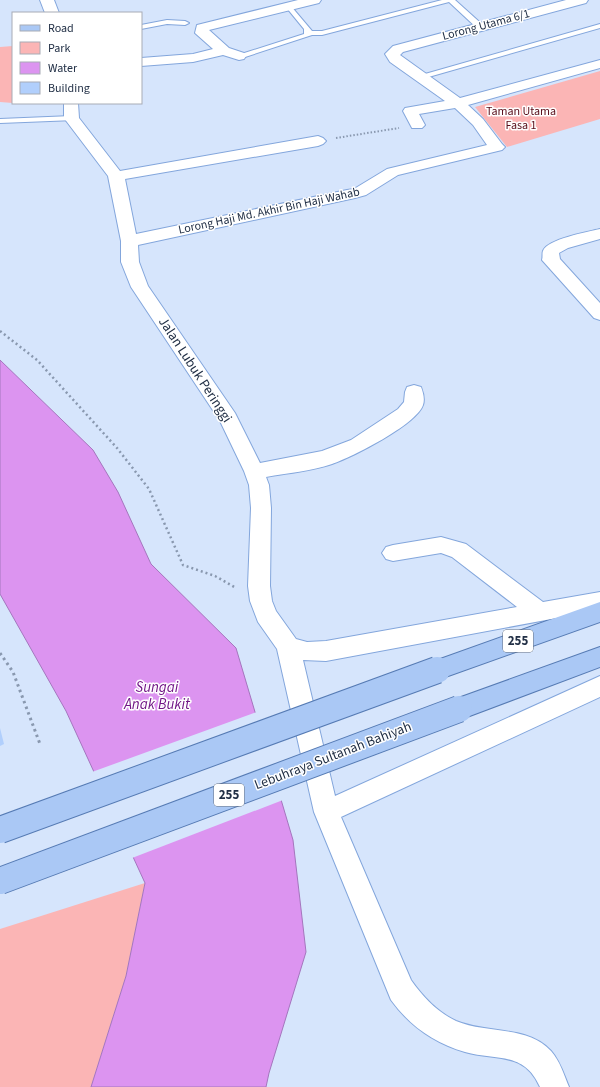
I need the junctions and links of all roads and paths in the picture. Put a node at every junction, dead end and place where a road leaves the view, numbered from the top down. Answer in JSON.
{"nodes":[{"id":1,"x":47,"y":0,"type":"edge"},
{"id":2,"x":314,"y":0,"type":"edge"},
{"id":3,"x":451,"y":0,"type":"edge"},
{"id":4,"x":581,"y":0,"type":"edge"},
{"id":5,"x":288,"y":6,"type":"junction"},
{"id":6,"x":52,"y":12,"type":"edge"},
{"id":7,"x":185,"y":23,"type":"dead end"},
{"id":8,"x":600,"y":26,"type":"edge"},
{"id":9,"x":142,"y":27,"type":"edge"},
{"id":10,"x":481,"y":27,"type":"junction"},
{"id":11,"x":310,"y":33,"type":"junction"},
{"id":12,"x":224,"y":51,"type":"junction"},
{"id":13,"x":239,"y":56,"type":"joint"},
{"id":14,"x":142,"y":62,"type":"edge"},
{"id":15,"x":600,"y":64,"type":"edge"},
{"id":16,"x":422,"y":76,"type":"junction"},
{"id":17,"x":458,"y":103,"type":"junction"},
{"id":18,"x":72,"y":110,"type":"edge"},
{"id":19,"x":0,"y":121,"type":"edge"},
{"id":20,"x":417,"y":125,"type":"joint"},
{"id":21,"x":318,"y":141,"type":"joint"},
{"id":22,"x":116,"y":176,"type":"junction"},
{"id":23,"x":600,"y":234,"type":"edge"},
{"id":24,"x":129,"y":241,"type":"junction"},
{"id":25,"x":600,"y":314,"type":"edge"},
{"id":26,"x":0,"y":331,"type":"edge"},
{"id":27,"x":414,"y":392,"type":"dead end"},
{"id":28,"x":254,"y":471,"type":"junction"},
{"id":29,"x":393,"y":553,"type":"dead end"},
{"id":30,"x":261,"y":601,"type":"junction"},
{"id":31,"x":600,"y":601,"type":"edge"},
{"id":32,"x":540,"y":612,"type":"junction"},
{"id":33,"x":600,"y":612,"type":"edge"},
{"id":34,"x":288,"y":646,"type":"junction"},
{"id":35,"x":0,"y":653,"type":"edge"},
{"id":36,"x":600,"y":657,"type":"edge"},
{"id":37,"x":600,"y":686,"type":"edge"},
{"id":38,"x":40,"y":744,"type":"dead end"},
{"id":39,"x":326,"y":812,"type":"junction"},
{"id":40,"x":0,"y":830,"type":"edge"},
{"id":41,"x":0,"y":881,"type":"edge"},
{"id":42,"x":555,"y":1087,"type":"edge"}],
"edges":[{"from":1,"to":6,"type":"street"},
{"from":2,"to":5,"type":"street"},
{"from":3,"to":10,"type":"lane"},
{"from":3,"to":11,"type":"lane"},
{"from":4,"to":10,"type":"street","name":"Lorong Utama 6/1"},
{"from":5,"to":11,"type":"lane"},
{"from":5,"to":12,"type":"street"},
{"from":7,"to":9,"type":"lane"},
{"from":8,"to":16,"type":"lane"},
{"from":10,"to":16,"type":"street","name":"Lorong Utama 6/1"},
{"from":11,"to":13,"type":"lane"},
{"from":12,"to":13,"type":"street"},
{"from":12,"to":14,"type":"street"},
{"from":15,"to":17,"type":"street"},
{"from":16,"to":17,"type":"street"},
{"from":17,"to":20,"type":"street"},
{"from":17,"to":24,"type":"street","name":"Lorong Haji Md. Akhir Bin Haji Wahab"},
{"from":18,"to":19,"type":"lane"},
{"from":18,"to":22,"type":"street","name":"Jalan Lubuk Peringgi"},
{"from":20,"to":21,"type":"path"},
{"from":21,"to":22,"type":"street"},
{"from":22,"to":24,"type":"street","name":"Jalan Lubuk Peringgi"},
{"from":23,"to":25,"type":"street"},
{"from":24,"to":28,"type":"street","name":"Jalan Lubuk Peringgi"},
{"from":26,"to":30,"type":"path"},
{"from":27,"to":28,"type":"street"},
{"from":28,"to":30,"type":"street","name":"Jalan Lubuk Peringgi"},
{"from":29,"to":32,"type":"street"},
{"from":30,"to":34,"type":"street","name":"Jalan Lubuk Peringgi"},
{"from":31,"to":32,"type":"street"},
{"from":32,"to":34,"type":"street"},
{"from":33,"to":40,"type":"main road","number":"255","bridge":true},
{"from":34,"to":39,"type":"street"},
{"from":35,"to":38,"type":"path"},
{"from":36,"to":41,"type":"main road","name":"Lebuhraya Sultanah Bahiyah","number":"255","bridge":true},
{"from":37,"to":39,"type":"street"},
{"from":39,"to":42,"type":"street"}]}
